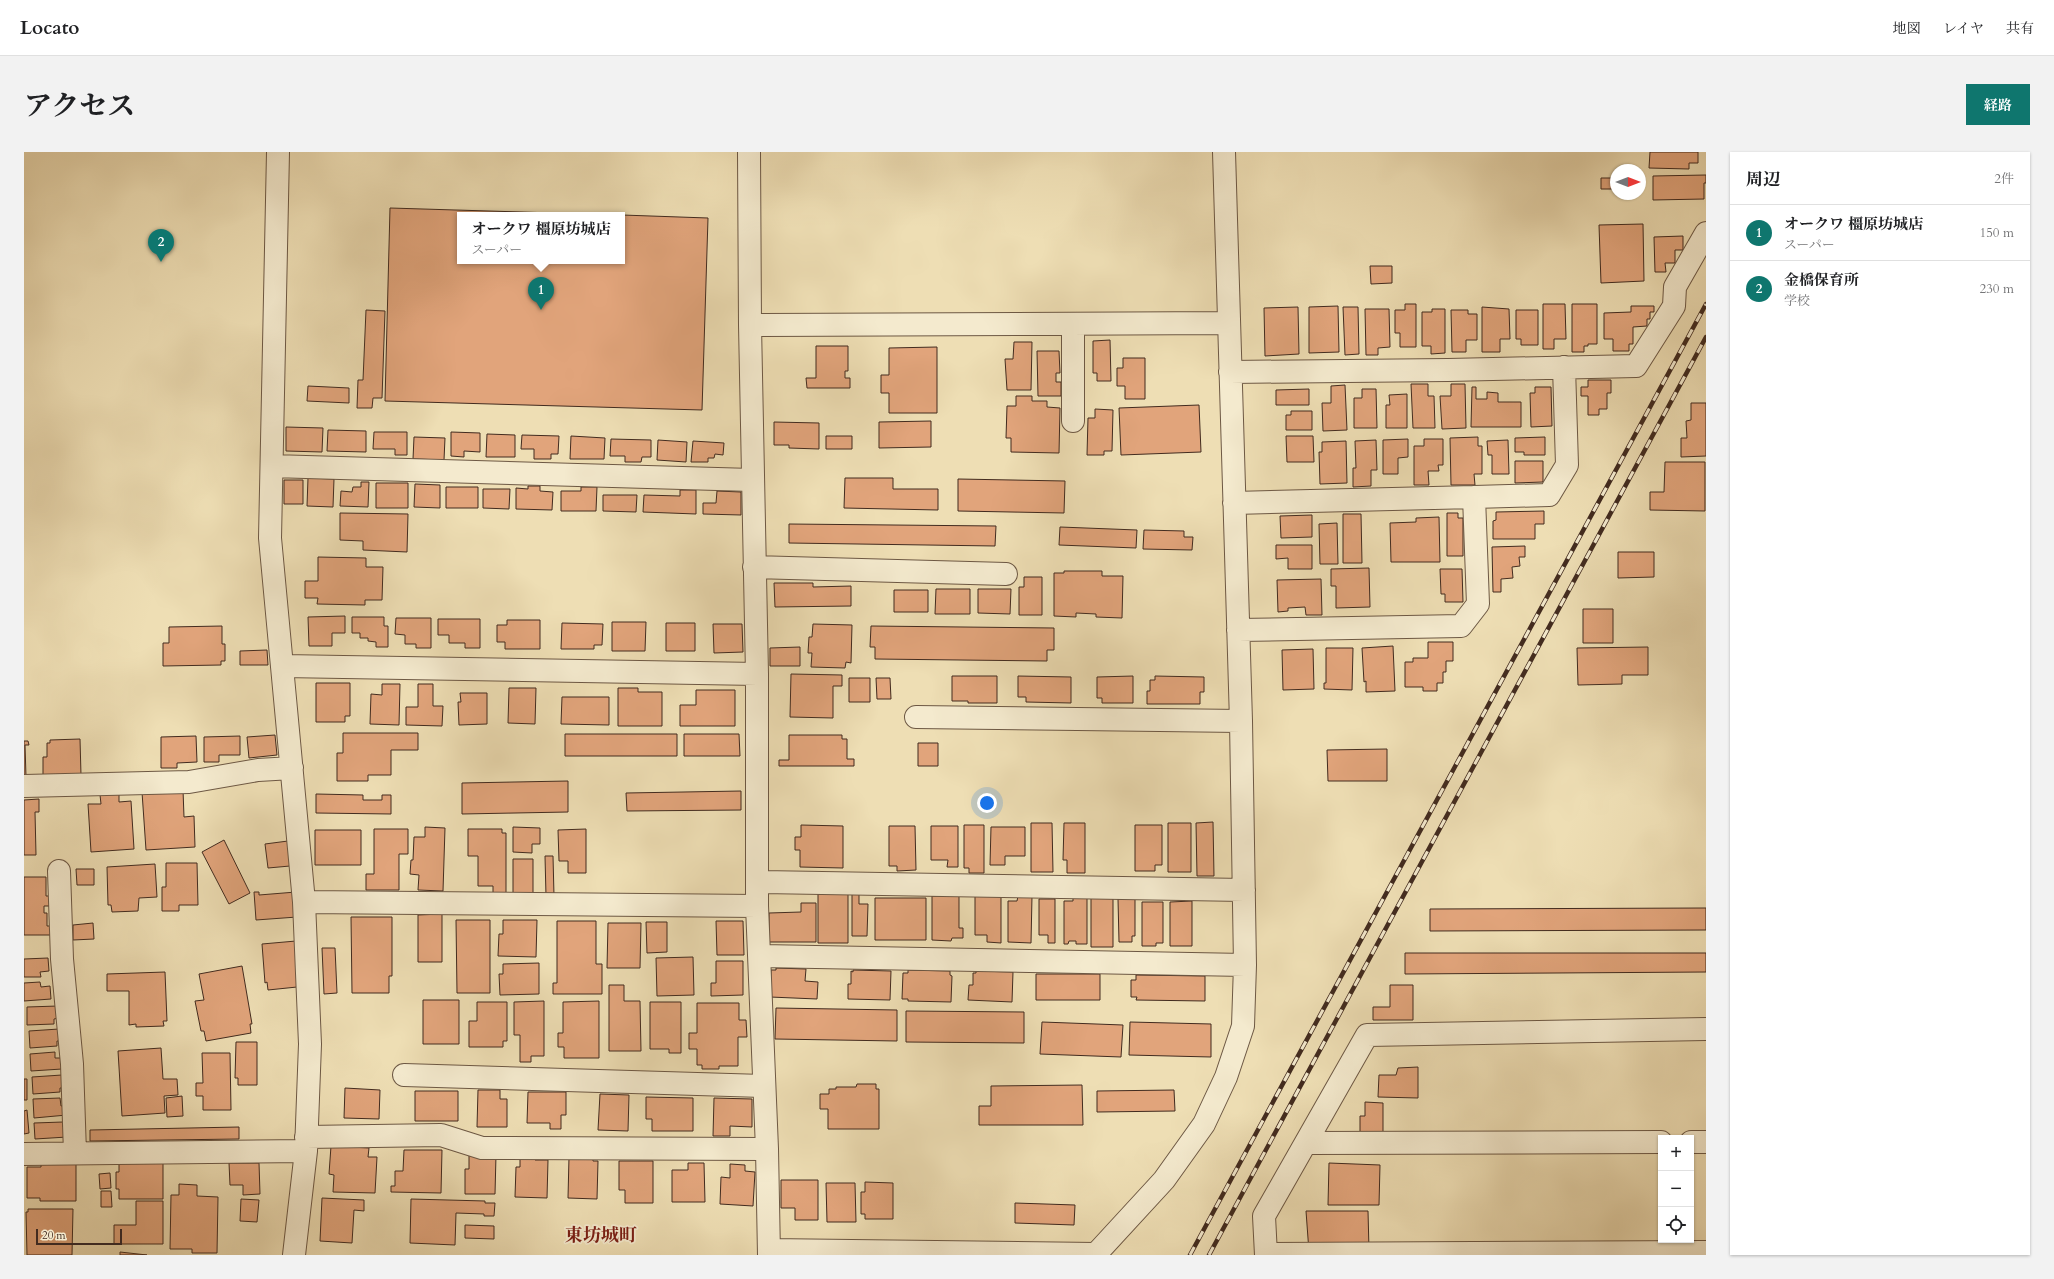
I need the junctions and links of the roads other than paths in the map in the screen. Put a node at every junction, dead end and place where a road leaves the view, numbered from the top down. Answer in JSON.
{"nodes":[{"id":1,"x":278,"y":152,"type":"edge"},
{"id":2,"x":749,"y":152,"type":"edge"},
{"id":3,"x":1224,"y":152,"type":"edge"},
{"id":4,"x":1706,"y":233,"type":"edge"},
{"id":5,"x":1229,"y":323,"type":"junction"},
{"id":6,"x":1073,"y":324,"type":"junction"},
{"id":7,"x":750,"y":325,"type":"junction"},
{"id":8,"x":1564,"y":367,"type":"junction"},
{"id":9,"x":1230,"y":372,"type":"junction"},
{"id":10,"x":1073,"y":421,"type":"dead end"},
{"id":11,"x":272,"y":466,"type":"junction"},
{"id":12,"x":752,"y":480,"type":"junction"},
{"id":13,"x":1474,"y":497,"type":"junction"},
{"id":14,"x":1234,"y":502,"type":"junction"},
{"id":15,"x":754,"y":567,"type":"junction"},
{"id":16,"x":1006,"y":574,"type":"dead end"},
{"id":17,"x":1238,"y":630,"type":"junction"},
{"id":18,"x":283,"y":666,"type":"junction"},
{"id":19,"x":757,"y":674,"type":"junction"},
{"id":20,"x":916,"y":717,"type":"dead end"},
{"id":21,"x":1241,"y":721,"type":"junction"},
{"id":22,"x":292,"y":768,"type":"junction"},
{"id":23,"x":24,"y":786,"type":"edge"},
{"id":24,"x":59,"y":871,"type":"dead end"},
{"id":25,"x":758,"y":882,"type":"junction"},
{"id":26,"x":1244,"y":890,"type":"junction"},
{"id":27,"x":304,"y":902,"type":"junction"},
{"id":28,"x":757,"y":906,"type":"junction"},
{"id":29,"x":759,"y":956,"type":"junction"},
{"id":30,"x":1245,"y":965,"type":"junction"},
{"id":31,"x":1706,"y":1029,"type":"edge"},
{"id":32,"x":404,"y":1075,"type":"dead end"},
{"id":33,"x":764,"y":1086,"type":"junction"},
{"id":34,"x":1658,"y":1142,"type":"edge"},
{"id":35,"x":1694,"y":1142,"type":"edge"},
{"id":36,"x":1706,"y":1142,"type":"edge"},
{"id":37,"x":1306,"y":1143,"type":"junction"},
{"id":38,"x":306,"y":1144,"type":"junction"},
{"id":39,"x":767,"y":1149,"type":"junction"},
{"id":40,"x":24,"y":1154,"type":"edge"},
{"id":41,"x":75,"y":1154,"type":"junction"},
{"id":42,"x":769,"y":1252,"type":"edge"},
{"id":43,"x":1706,"y":1252,"type":"edge"},
{"id":44,"x":294,"y":1255,"type":"edge"},
{"id":45,"x":1095,"y":1255,"type":"edge"},
{"id":46,"x":1266,"y":1255,"type":"edge"}],
"edges":[{"from":1,"to":11,"type":"street"},
{"from":2,"to":7,"type":"street"},
{"from":3,"to":5,"type":"street"},
{"from":4,"to":8,"type":"street"},
{"from":5,"to":6,"type":"street"},
{"from":5,"to":9,"type":"street"},
{"from":6,"to":7,"type":"street"},
{"from":6,"to":10,"type":"street"},
{"from":7,"to":12,"type":"street"},
{"from":8,"to":9,"type":"street"},
{"from":8,"to":13,"type":"street"},
{"from":9,"to":14,"type":"street"},
{"from":11,"to":12,"type":"street"},
{"from":11,"to":18,"type":"street"},
{"from":12,"to":15,"type":"street"},
{"from":13,"to":14,"type":"street"},
{"from":13,"to":17,"type":"street"},
{"from":14,"to":17,"type":"street"},
{"from":15,"to":16,"type":"street"},
{"from":15,"to":19,"type":"street"},
{"from":17,"to":21,"type":"street"},
{"from":18,"to":19,"type":"street"},
{"from":18,"to":22,"type":"street"},
{"from":19,"to":25,"type":"street"},
{"from":20,"to":21,"type":"street"},
{"from":21,"to":26,"type":"street"},
{"from":22,"to":23,"type":"street"},
{"from":22,"to":27,"type":"street"},
{"from":24,"to":41,"type":"street"},
{"from":25,"to":26,"type":"street"},
{"from":25,"to":28,"type":"street"},
{"from":26,"to":30,"type":"street"},
{"from":27,"to":28,"type":"street"},
{"from":27,"to":38,"type":"street"},
{"from":28,"to":29,"type":"street"},
{"from":29,"to":30,"type":"street"},
{"from":29,"to":33,"type":"street"},
{"from":30,"to":45,"type":"street"},
{"from":31,"to":37,"type":"street"},
{"from":32,"to":33,"type":"street"},
{"from":33,"to":39,"type":"street"},
{"from":34,"to":37,"type":"street"},
{"from":35,"to":36,"type":"street"},
{"from":37,"to":46,"type":"street"},
{"from":38,"to":39,"type":"street"},
{"from":38,"to":41,"type":"street"},
{"from":38,"to":44,"type":"street"},
{"from":39,"to":42,"type":"street"},
{"from":40,"to":41,"type":"street"},
{"from":42,"to":45,"type":"street"},
{"from":43,"to":46,"type":"street"}]}
